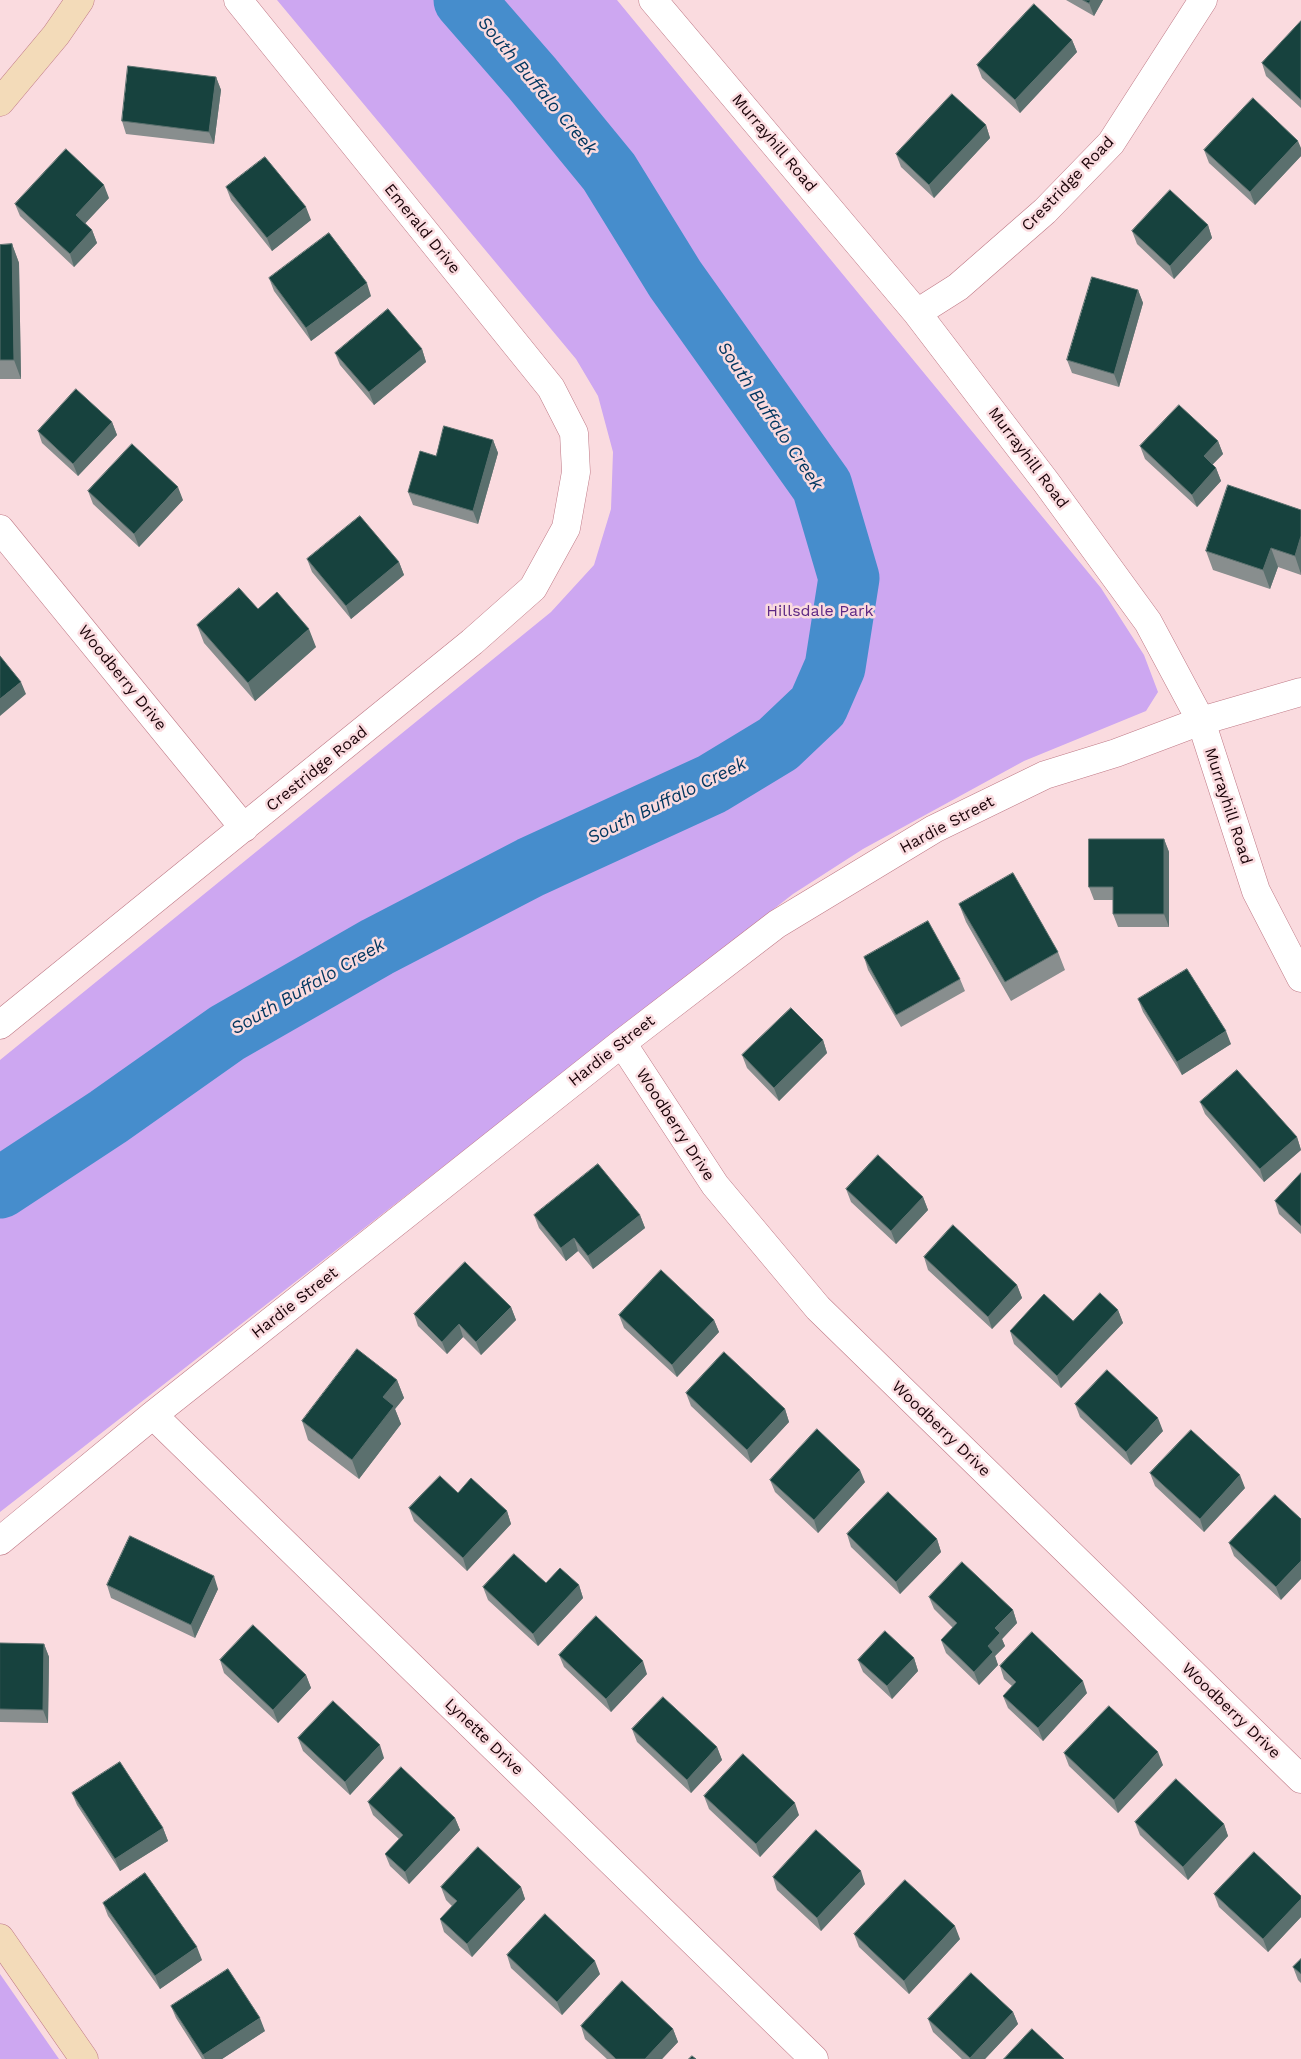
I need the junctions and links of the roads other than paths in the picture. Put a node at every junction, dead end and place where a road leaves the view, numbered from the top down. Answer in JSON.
{"nodes":[{"id":1,"x":80,"y":0,"type":"edge"},
{"id":2,"x":238,"y":0,"type":"edge"},
{"id":3,"x":653,"y":0,"type":"edge"},
{"id":4,"x":1203,"y":0,"type":"edge"},
{"id":5,"x":0,"y":102,"type":"edge"},
{"id":6,"x":917,"y":313,"type":"junction"},
{"id":7,"x":576,"y":472,"type":"joint"},
{"id":8,"x":0,"y":529,"type":"edge"},
{"id":9,"x":1301,"y":692,"type":"edge"},
{"id":10,"x":1201,"y":720,"type":"junction"},
{"id":11,"x":244,"y":828,"type":"junction"},
{"id":12,"x":1301,"y":978,"type":"edge"},
{"id":13,"x":0,"y":1026,"type":"edge"},
{"id":14,"x":622,"y":1044,"type":"junction"},
{"id":15,"x":153,"y":1415,"type":"junction"},
{"id":16,"x":0,"y":1541,"type":"edge"},
{"id":17,"x":1301,"y":1779,"type":"edge"},
{"id":18,"x":0,"y":1938,"type":"edge"},
{"id":19,"x":84,"y":2059,"type":"edge"},
{"id":20,"x":814,"y":2059,"type":"edge"}],
"edges":[{"from":1,"to":5,"type":"street"},
{"from":2,"to":7,"type":"street","name":"Emerald Drive"},
{"from":3,"to":6,"type":"street","name":"Murrayhill Road"},
{"from":4,"to":6,"type":"street","name":"Crestridge Road"},
{"from":6,"to":10,"type":"street","name":"Murrayhill Road"},
{"from":7,"to":11,"type":"street","name":"Crestridge Road"},
{"from":8,"to":11,"type":"street","name":"Woodberry Drive"},
{"from":9,"to":10,"type":"street","name":"Hardie Street"},
{"from":10,"to":12,"type":"street","name":"Murrayhill Road"},
{"from":10,"to":14,"type":"street","name":"Hardie Street"},
{"from":11,"to":13,"type":"street","name":"Crestridge Road"},
{"from":14,"to":15,"type":"street","name":"Hardie Street"},
{"from":14,"to":17,"type":"street","name":"Woodberry Drive"},
{"from":15,"to":16,"type":"street","name":"Hardie Street"},
{"from":15,"to":20,"type":"street","name":"Lynette Drive"},
{"from":18,"to":19,"type":"street"}]}
